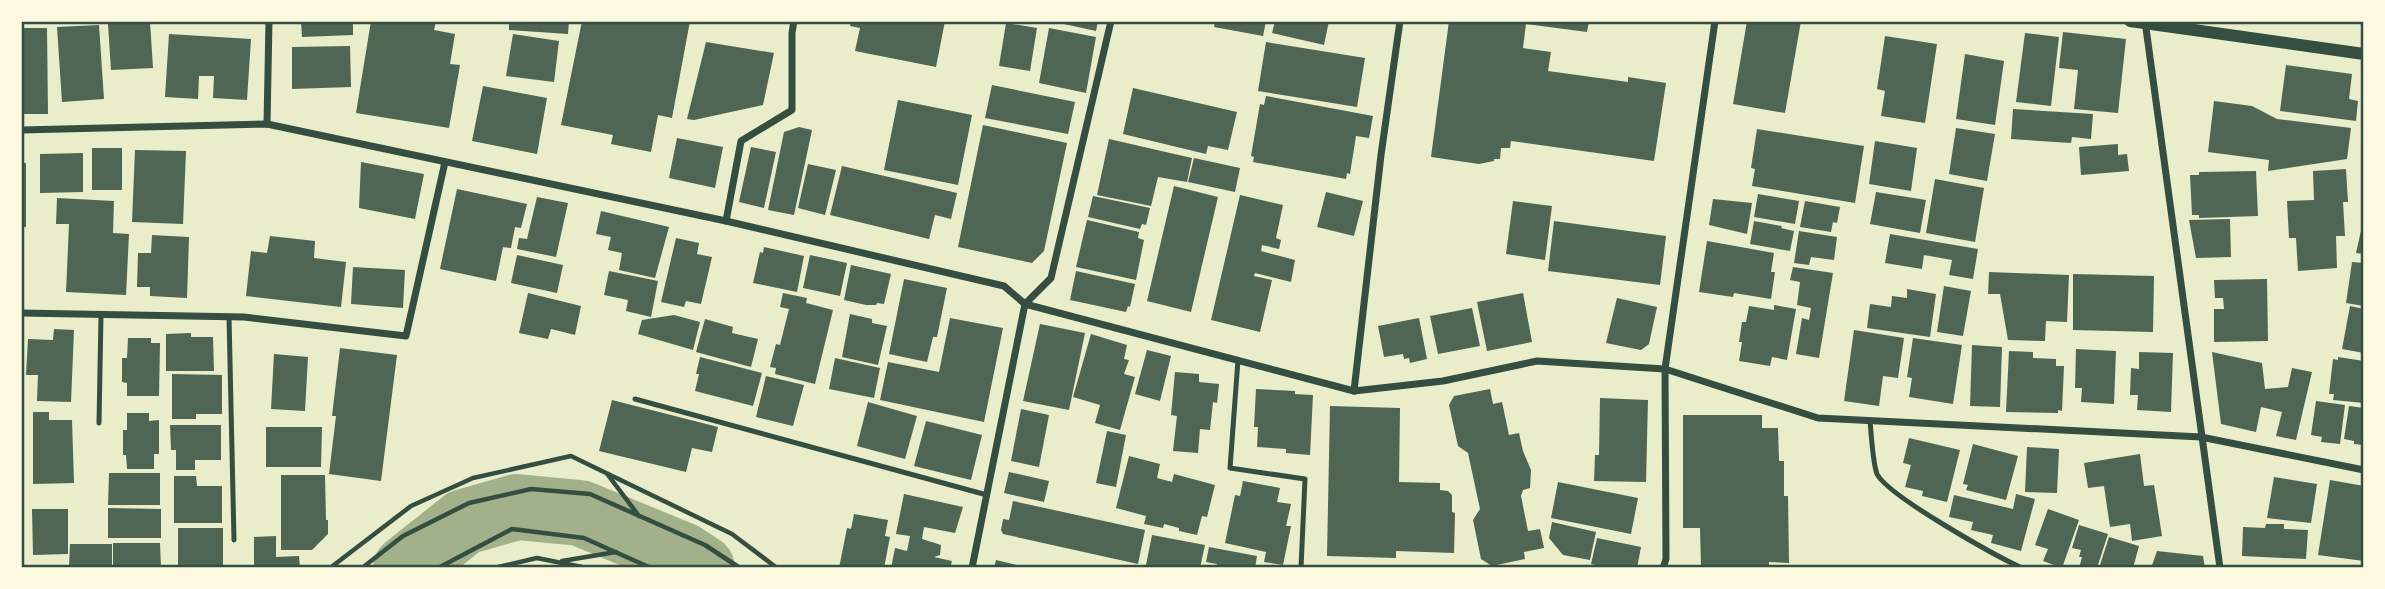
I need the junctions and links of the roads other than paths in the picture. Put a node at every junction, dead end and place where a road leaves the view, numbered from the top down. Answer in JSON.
{"nodes":[{"id":1,"x":269,"y":21,"type":"edge"},
{"id":2,"x":794,"y":21,"type":"edge"},
{"id":3,"x":1111,"y":21,"type":"edge"},
{"id":4,"x":1400,"y":21,"type":"edge"},
{"id":5,"x":1715,"y":21,"type":"edge"},
{"id":6,"x":2130,"y":21,"type":"edge"},
{"id":7,"x":2145,"y":22,"type":"edge"},
{"id":8,"x":2364,"y":54,"type":"edge"},
{"id":9,"x":267,"y":124,"type":"junction"},
{"id":10,"x":21,"y":130,"type":"edge"},
{"id":11,"x":444,"y":162,"type":"junction"},
{"id":12,"x":726,"y":221,"type":"junction"},
{"id":13,"x":1025,"y":304,"type":"junction"},
{"id":14,"x":21,"y":313,"type":"edge"},
{"id":15,"x":101,"y":315,"type":"junction"},
{"id":16,"x":229,"y":317,"type":"junction"},
{"id":17,"x":1238,"y":360,"type":"junction"},
{"id":18,"x":1665,"y":369,"type":"junction"},
{"id":19,"x":1354,"y":391,"type":"junction"},
{"id":20,"x":635,"y":399,"type":"dead end"},
{"id":21,"x":1870,"y":420,"type":"junction"},
{"id":22,"x":99,"y":423,"type":"dead end"},
{"id":23,"x":2201,"y":438,"type":"junction"},
{"id":24,"x":2364,"y":470,"type":"edge"},
{"id":25,"x":987,"y":495,"type":"junction"},
{"id":26,"x":234,"y":540,"type":"dead end"},
{"id":27,"x":972,"y":568,"type":"edge"},
{"id":28,"x":1301,"y":568,"type":"edge"},
{"id":29,"x":1663,"y":568,"type":"edge"},
{"id":30,"x":2022,"y":568,"type":"edge"},
{"id":31,"x":2220,"y":568,"type":"edge"}],
"edges":[{"from":1,"to":9,"type":"street"},
{"from":2,"to":12,"type":"street"},
{"from":3,"to":13,"type":"street"},
{"from":4,"to":19,"type":"street"},
{"from":5,"to":18,"type":"street"},
{"from":6,"to":7,"type":"street"},
{"from":7,"to":8,"type":"street"},
{"from":7,"to":23,"type":"street"},
{"from":9,"to":10,"type":"street"},
{"from":9,"to":11,"type":"street"},
{"from":11,"to":12,"type":"street"},
{"from":11,"to":16,"type":"street"},
{"from":12,"to":13,"type":"street"},
{"from":13,"to":17,"type":"street"},
{"from":13,"to":25,"type":"street"},
{"from":14,"to":15,"type":"street"},
{"from":15,"to":16,"type":"street"},
{"from":15,"to":22,"type":"lane"},
{"from":16,"to":26,"type":"lane"},
{"from":17,"to":19,"type":"street"},
{"from":17,"to":28,"type":"lane"},
{"from":18,"to":19,"type":"street"},
{"from":18,"to":21,"type":"street"},
{"from":18,"to":29,"type":"street"},
{"from":20,"to":25,"type":"lane"},
{"from":21,"to":23,"type":"street"},
{"from":21,"to":30,"type":"lane"},
{"from":23,"to":24,"type":"street"},
{"from":23,"to":31,"type":"street"},
{"from":25,"to":27,"type":"street"}]}
